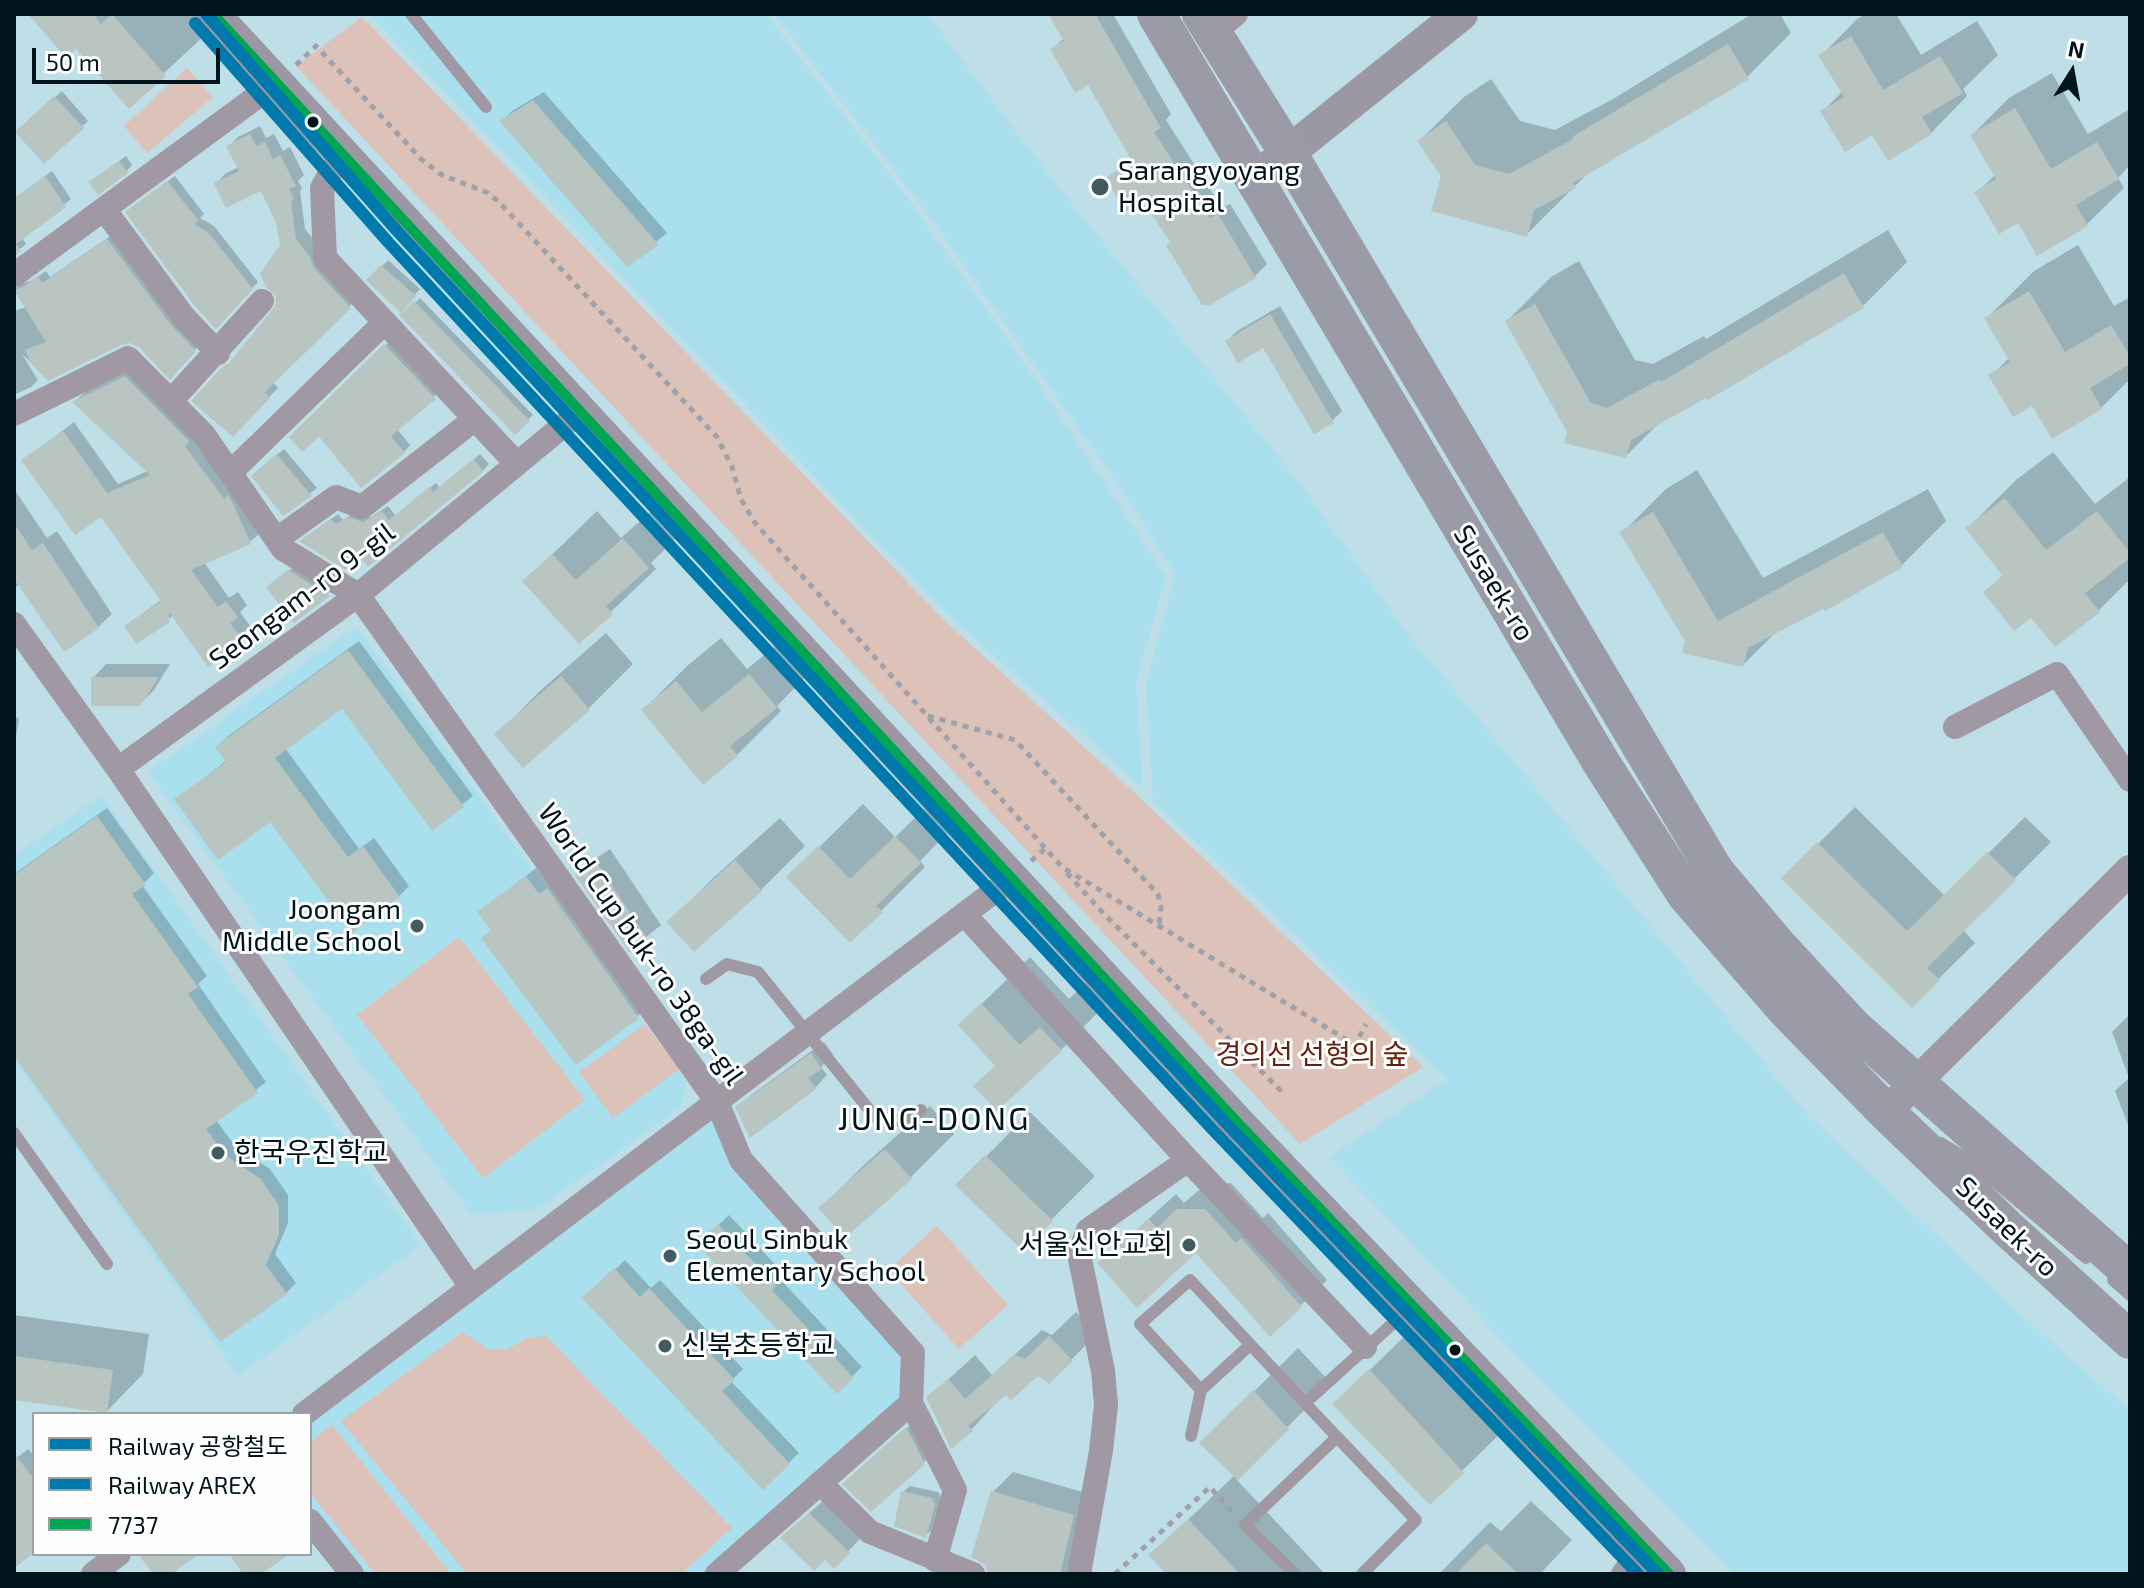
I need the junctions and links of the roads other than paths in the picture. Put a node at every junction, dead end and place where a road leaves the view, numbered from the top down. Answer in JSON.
{"nodes":[{"id":1,"x":213,"y":14,"type":"edge"},
{"id":2,"x":411,"y":14,"type":"edge"},
{"id":3,"x":1156,"y":14,"type":"edge"},
{"id":4,"x":1461,"y":14,"type":"edge"},
{"id":5,"x":1216,"y":20,"type":"edge"},
{"id":6,"x":277,"y":82,"type":"junction"},
{"id":7,"x":486,"y":107,"type":"dead end"},
{"id":8,"x":342,"y":153,"type":"junction"},
{"id":9,"x":1288,"y":153,"type":"junction"},
{"id":10,"x":1254,"y":180,"type":"junction"},
{"id":11,"x":104,"y":209,"type":"junction"},
{"id":12,"x":14,"y":275,"type":"edge"},
{"id":13,"x":262,"y":301,"type":"dead end"},
{"id":14,"x":385,"y":322,"type":"junction"},
{"id":15,"x":218,"y":353,"type":"junction"},
{"id":16,"x":171,"y":401,"type":"junction"},
{"id":17,"x":581,"y":411,"type":"junction"},
{"id":18,"x":14,"y":414,"type":"edge"},
{"id":19,"x":475,"y":419,"type":"junction"},
{"id":20,"x":517,"y":464,"type":"junction"},
{"id":21,"x":231,"y":472,"type":"junction"},
{"id":22,"x":277,"y":539,"type":"junction"},
{"id":23,"x":358,"y":595,"type":"junction"},
{"id":24,"x":14,"y":624,"type":"edge"},
{"id":25,"x":1955,"y":727,"type":"dead end"},
{"id":26,"x":118,"y":769,"type":"junction"},
{"id":27,"x":2130,"y":780,"type":"edge"},
{"id":28,"x":2130,"y":870,"type":"edge"},
{"id":29,"x":1012,"y":878,"type":"junction"},
{"id":30,"x":964,"y":914,"type":"junction"},
{"id":31,"x":706,"y":979,"type":"dead end"},
{"id":32,"x":807,"y":1033,"type":"junction"},
{"id":33,"x":1914,"y":1083,"type":"junction"},
{"id":34,"x":717,"y":1102,"type":"junction"},
{"id":35,"x":921,"y":1110,"type":"dead end"},
{"id":36,"x":1886,"y":1112,"type":"junction"},
{"id":37,"x":14,"y":1133,"type":"edge"},
{"id":38,"x":1188,"y":1160,"type":"junction"},
{"id":39,"x":107,"y":1264,"type":"dead end"},
{"id":40,"x":2111,"y":1271,"type":"edge"},
{"id":41,"x":471,"y":1287,"type":"junction"},
{"id":42,"x":2130,"y":1295,"type":"edge"},
{"id":43,"x":1412,"y":1305,"type":"junction"},
{"id":44,"x":2130,"y":1340,"type":"edge"},
{"id":45,"x":1250,"y":1345,"type":"junction"},
{"id":46,"x":1365,"y":1347,"type":"junction"},
{"id":47,"x":1201,"y":1390,"type":"junction"},
{"id":48,"x":911,"y":1403,"type":"junction"},
{"id":49,"x":1305,"y":1403,"type":"junction"},
{"id":50,"x":307,"y":1412,"type":"edge"},
{"id":51,"x":1191,"y":1436,"type":"dead end"},
{"id":52,"x":1337,"y":1437,"type":"junction"},
{"id":53,"x":820,"y":1483,"type":"junction"},
{"id":54,"x":312,"y":1524,"type":"edge"},
{"id":55,"x":116,"y":1556,"type":"edge"},
{"id":56,"x":935,"y":1560,"type":"junction"},
{"id":57,"x":1633,"y":1561,"type":"edge"},
{"id":58,"x":93,"y":1574,"type":"edge"},
{"id":59,"x":352,"y":1574,"type":"edge"},
{"id":60,"x":717,"y":1574,"type":"edge"},
{"id":61,"x":973,"y":1574,"type":"edge"},
{"id":62,"x":1079,"y":1574,"type":"edge"},
{"id":63,"x":1295,"y":1574,"type":"edge"},
{"id":64,"x":1362,"y":1574,"type":"edge"},
{"id":65,"x":1669,"y":1574,"type":"edge"}],
"edges":[{"from":1,"to":6,"type":"main road"},
{"from":2,"to":7,"type":"lane"},
{"from":3,"to":10,"type":"main road","name":"Susaek-ro"},
{"from":4,"to":9,"type":"main road"},
{"from":5,"to":9,"type":"main road","name":"Susaek-ro"},
{"from":6,"to":8,"type":"main road"},
{"from":6,"to":11,"type":"street"},
{"from":8,"to":14,"type":"street"},
{"from":8,"to":17,"type":"main road"},
{"from":9,"to":10,"type":"main road"},
{"from":9,"to":33,"type":"main road","name":"Susaek-ro"},
{"from":10,"to":36,"type":"main road","name":"Susaek-ro"},
{"from":11,"to":12,"type":"street"},
{"from":11,"to":15,"type":"street"},
{"from":13,"to":15,"type":"street"},
{"from":14,"to":19,"type":"street"},
{"from":14,"to":21,"type":"street"},
{"from":15,"to":16,"type":"street"},
{"from":16,"to":18,"type":"street"},
{"from":16,"to":21,"type":"street"},
{"from":17,"to":20,"type":"street","name":"Seongam-ro 9-gil"},
{"from":17,"to":29,"type":"main road"},
{"from":19,"to":20,"type":"street"},
{"from":19,"to":22,"type":"street"},
{"from":20,"to":23,"type":"street","name":"Seongam-ro 9-gil"},
{"from":21,"to":22,"type":"street"},
{"from":22,"to":23,"type":"street"},
{"from":23,"to":26,"type":"street","name":"Seongam-ro 9-gil"},
{"from":23,"to":34,"type":"street","name":"World Cup buk-ro 38ga-gil"},
{"from":24,"to":26,"type":"street"},
{"from":25,"to":27,"type":"street"},
{"from":26,"to":41,"type":"street"},
{"from":28,"to":33,"type":"street"},
{"from":29,"to":30,"type":"street"},
{"from":29,"to":43,"type":"main road"},
{"from":30,"to":32,"type":"street"},
{"from":30,"to":38,"type":"street"},
{"from":31,"to":32,"type":"lane"},
{"from":32,"to":34,"type":"street"},
{"from":32,"to":35,"type":"lane"},
{"from":33,"to":36,"type":"street"},
{"from":33,"to":40,"type":"main road","name":"Susaek-ro"},
{"from":34,"to":41,"type":"street"},
{"from":34,"to":48,"type":"street","name":"World Cup buk-ro 38ga-gil"},
{"from":36,"to":40,"type":"lane"},
{"from":36,"to":44,"type":"main road","name":"Susaek-ro"},
{"from":37,"to":39,"type":"lane"},
{"from":38,"to":46,"type":"street"},
{"from":38,"to":62,"type":"street"},
{"from":40,"to":42,"type":"lane"},
{"from":41,"to":50,"type":"street"},
{"from":43,"to":46,"type":"lane"},
{"from":43,"to":57,"type":"main road"},
{"from":45,"to":47,"type":"lane"},
{"from":45,"to":47,"type":"lane"},
{"from":45,"to":49,"type":"lane"},
{"from":46,"to":49,"type":"lane"},
{"from":47,"to":51,"type":"lane"},
{"from":48,"to":53,"type":"street"},
{"from":48,"to":56,"type":"street","name":"World Cup buk-ro 38ga-gil"},
{"from":49,"to":52,"type":"lane"},
{"from":52,"to":63,"type":"lane"},
{"from":52,"to":64,"type":"lane"},
{"from":53,"to":56,"type":"street"},
{"from":53,"to":60,"type":"street"},
{"from":54,"to":59,"type":"street"},
{"from":55,"to":58,"type":"street"},
{"from":56,"to":61,"type":"street"},
{"from":57,"to":65,"type":"main road"}]}
